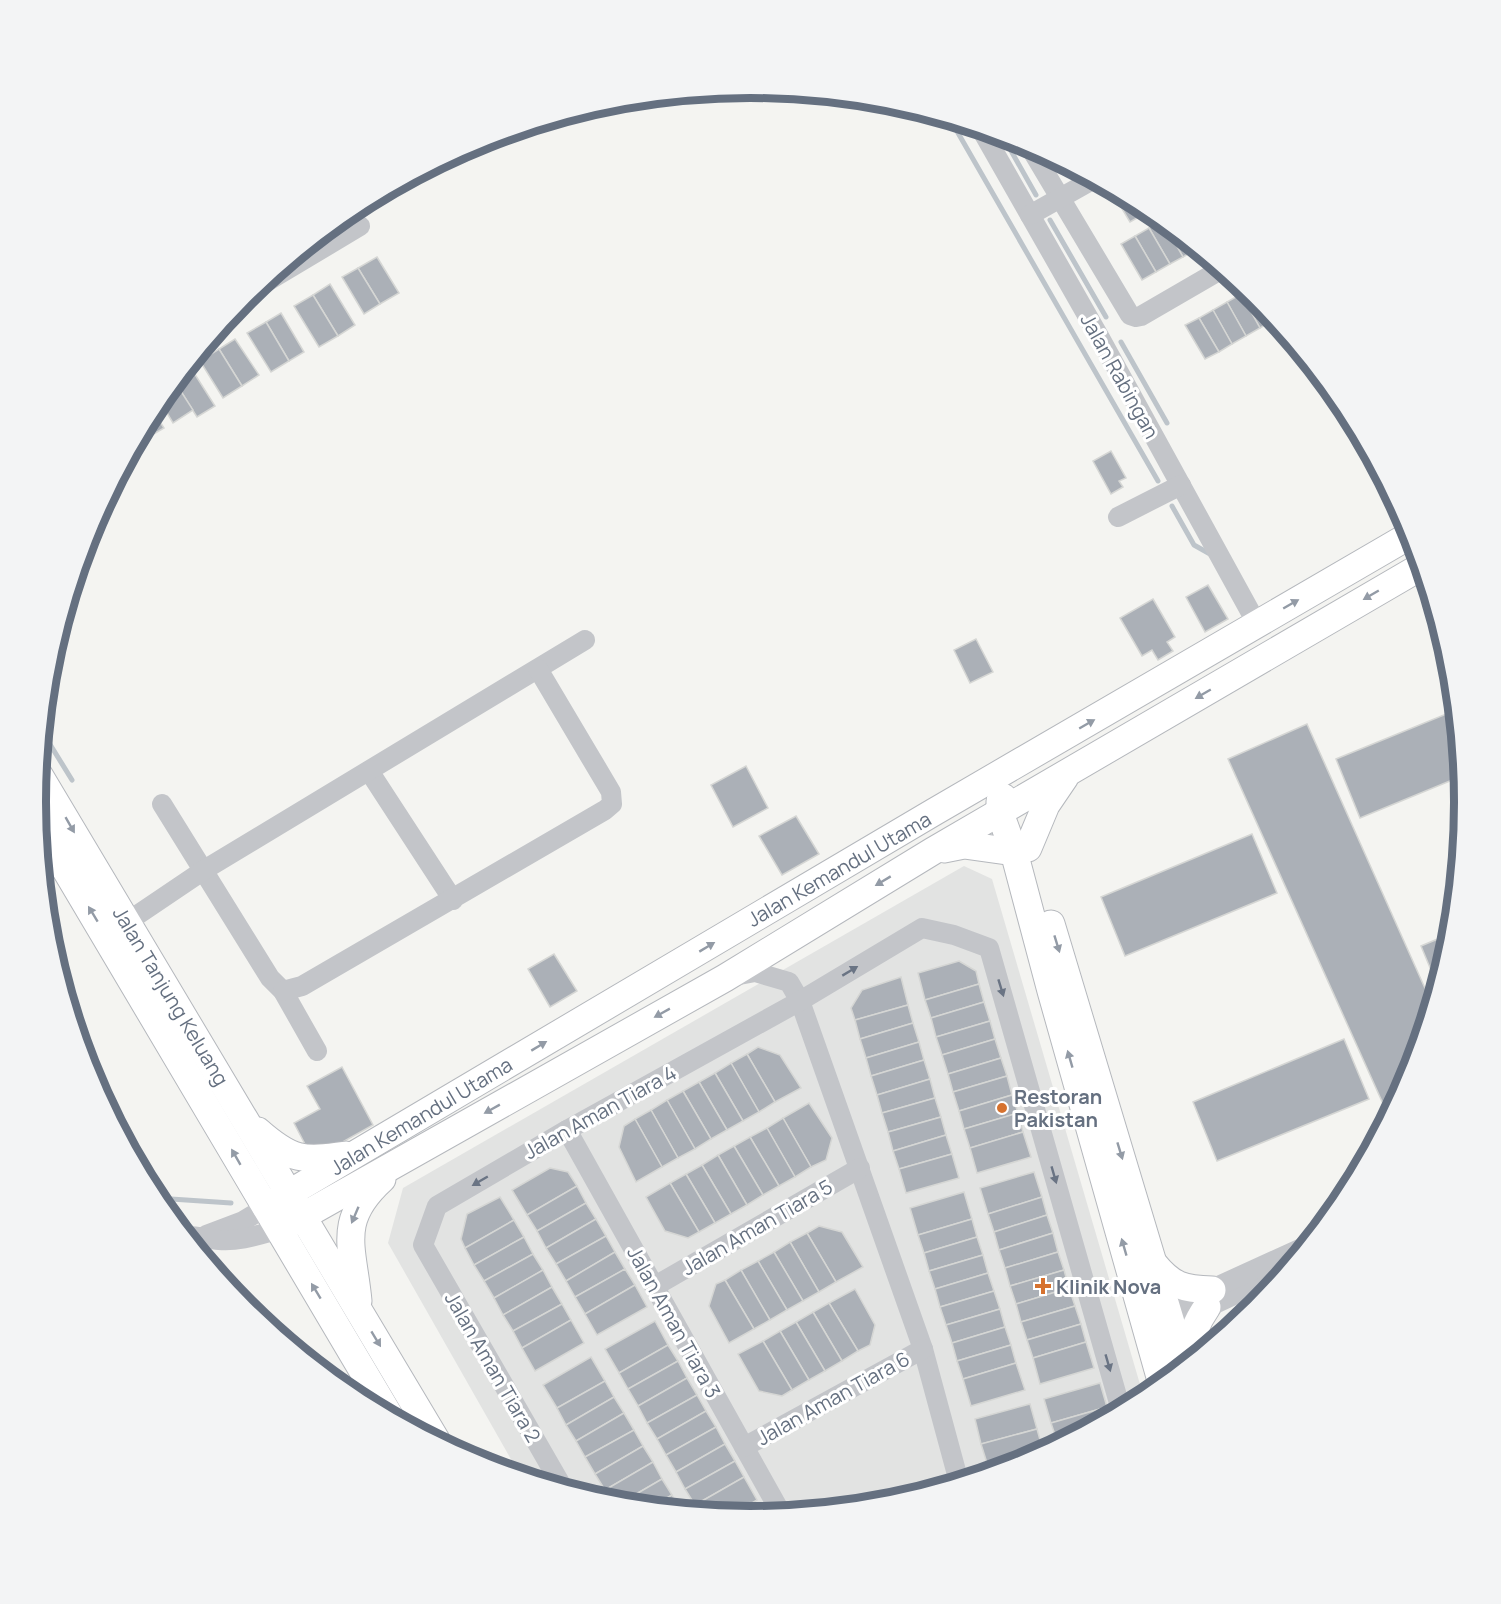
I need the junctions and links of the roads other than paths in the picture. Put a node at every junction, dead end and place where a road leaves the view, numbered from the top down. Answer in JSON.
{"nodes":[{"id":1,"x":987,"y":139,"type":"edge"},
{"id":2,"x":1037,"y":160,"type":"edge"},
{"id":3,"x":1086,"y":184,"type":"edge"},
{"id":4,"x":1060,"y":198,"type":"junction"},
{"id":5,"x":1030,"y":215,"type":"junction"},
{"id":6,"x":360,"y":226,"type":"dead end"},
{"id":7,"x":315,"y":249,"type":"edge"},
{"id":8,"x":1215,"y":273,"type":"edge"},
{"id":9,"x":1181,"y":485,"type":"junction"},
{"id":10,"x":1118,"y":517,"type":"dead end"},
{"id":11,"x":1403,"y":539,"type":"edge"},
{"id":12,"x":1415,"y":570,"type":"edge"},
{"id":13,"x":1257,"y":624,"type":"junction"},
{"id":14,"x":585,"y":640,"type":"dead end"},
{"id":15,"x":538,"y":669,"type":"junction"},
{"id":16,"x":1036,"y":753,"type":"junction"},
{"id":17,"x":369,"y":771,"type":"junction"},
{"id":18,"x":1067,"y":773,"type":"junction"},
{"id":19,"x":47,"y":788,"type":"edge"},
{"id":20,"x":162,"y":804,"type":"dead end"},
{"id":21,"x":1003,"y":807,"type":"junction"},
{"id":22,"x":934,"y":812,"type":"junction"},
{"id":23,"x":48,"y":839,"type":"edge"},
{"id":24,"x":1021,"y":850,"type":"junction"},
{"id":25,"x":933,"y":851,"type":"junction"},
{"id":26,"x":204,"y":870,"type":"junction"},
{"id":27,"x":453,"y":900,"type":"junction"},
{"id":28,"x":127,"y":922,"type":"junction"},
{"id":29,"x":725,"y":978,"type":"junction"},
{"id":30,"x":283,"y":991,"type":"junction"},
{"id":31,"x":800,"y":1000,"type":"junction"},
{"id":32,"x":317,"y":1051,"type":"dead end"},
{"id":33,"x":246,"y":1121,"type":"junction"},
{"id":34,"x":567,"y":1130,"type":"junction"},
{"id":35,"x":358,"y":1154,"type":"junction"},
{"id":36,"x":407,"y":1157,"type":"junction"},
{"id":37,"x":860,"y":1168,"type":"junction"},
{"id":38,"x":290,"y":1193,"type":"junction"},
{"id":39,"x":304,"y":1216,"type":"junction"},
{"id":40,"x":273,"y":1218,"type":"junction"},
{"id":41,"x":196,"y":1236,"type":"edge"},
{"id":42,"x":423,"y":1245,"type":"joint"},
{"id":43,"x":1289,"y":1256,"type":"edge"},
{"id":44,"x":1154,"y":1263,"type":"junction"},
{"id":45,"x":1270,"y":1277,"type":"edge"},
{"id":46,"x":654,"y":1286,"type":"junction"},
{"id":47,"x":1210,"y":1299,"type":"junction"},
{"id":48,"x":1139,"y":1300,"type":"junction"},
{"id":49,"x":359,"y":1310,"type":"junction"},
{"id":50,"x":1167,"y":1317,"type":"junction"},
{"id":51,"x":1151,"y":1346,"type":"junction"},
{"id":52,"x":923,"y":1349,"type":"junction"},
{"id":53,"x":1187,"y":1354,"type":"edge"},
{"id":54,"x":1182,"y":1359,"type":"edge"},
{"id":55,"x":1159,"y":1375,"type":"edge"},
{"id":56,"x":381,"y":1401,"type":"edge"},
{"id":57,"x":1119,"y":1402,"type":"edge"},
{"id":58,"x":429,"y":1428,"type":"edge"},
{"id":59,"x":744,"y":1447,"type":"junction"},
{"id":60,"x":957,"y":1475,"type":"edge"},
{"id":61,"x":558,"y":1479,"type":"edge"},
{"id":62,"x":776,"y":1505,"type":"edge"}],
"edges":[{"from":1,"to":5,"type":"street","name":"Jalan Rabingan"},
{"from":2,"to":4,"type":"street"},
{"from":3,"to":4,"type":"street"},
{"from":4,"to":5,"type":"street"},
{"from":4,"to":8,"type":"street"},
{"from":5,"to":9,"type":"street","name":"Jalan Rabingan"},
{"from":6,"to":7,"type":"street"},
{"from":9,"to":10,"type":"street"},
{"from":9,"to":13,"type":"street","name":"Jalan Rabingan"},
{"from":13,"to":11,"type":"street","one_way":true},
{"from":12,"to":18,"type":"street","name":"Jalan Kemandul Utama","one_way":true},
{"from":16,"to":13,"type":"street","one_way":true},
{"from":14,"to":15,"type":"street"},
{"from":15,"to":17,"type":"street"},
{"from":15,"to":27,"type":"street"},
{"from":16,"to":21,"type":"street"},
{"from":16,"to":22,"type":"street"},
{"from":17,"to":26,"type":"street"},
{"from":17,"to":27,"type":"street"},
{"from":18,"to":21,"type":"street","name":"Jalan Kemandul Utama"},
{"from":18,"to":24,"type":"street"},
{"from":19,"to":28,"type":"street","name":"Jalan Tanjung Keluang","one_way":true},
{"from":20,"to":26,"type":"street"},
{"from":21,"to":22,"type":"street","name":"Jalan Kemandul Utama"},
{"from":21,"to":24,"type":"street"},
{"from":21,"to":25,"type":"street","name":"Jalan Kemandul Utama"},
{"from":35,"to":22,"type":"street","name":"Jalan Kemandul Utama","one_way":true},
{"from":40,"to":23,"type":"street","name":"Jalan Tanjung Keluang","one_way":true},
{"from":24,"to":25,"type":"street"},
{"from":24,"to":44,"type":"street","one_way":true},
{"from":48,"to":24,"type":"street","one_way":true},
{"from":25,"to":29,"type":"street","name":"Jalan Kemandul Utama","one_way":true},
{"from":26,"to":28,"type":"street"},
{"from":26,"to":30,"type":"street"},
{"from":27,"to":30,"type":"street"},
{"from":28,"to":33,"type":"street","name":"Jalan Tanjung Keluang"},
{"from":29,"to":31,"type":"street"},
{"from":29,"to":36,"type":"street","name":"Jalan Kemandul Utama","one_way":true},
{"from":30,"to":32,"type":"street"},
{"from":31,"to":34,"type":"street","name":"Jalan Aman Tiara 4"},
{"from":31,"to":37,"type":"street"},
{"from":31,"to":57,"type":"street","name":"Jalan Aman Tiara 4","one_way":true},
{"from":33,"to":35,"type":"street"},
{"from":33,"to":38,"type":"street","name":"Jalan Tanjung Keluang"},
{"from":34,"to":42,"type":"street","name":"Jalan Aman Tiara 4","one_way":true},
{"from":34,"to":46,"type":"street","name":"Jalan Aman Tiara 3"},
{"from":35,"to":38,"type":"street","name":"Jalan Kemandul Utama"},
{"from":36,"to":39,"type":"street","name":"Jalan Kemandul Utama"},
{"from":36,"to":49,"type":"street","one_way":true},
{"from":37,"to":46,"type":"street","name":"Jalan Aman Tiara 5"},
{"from":37,"to":52,"type":"street"},
{"from":38,"to":39,"type":"street","name":"Jalan Tanjung Keluang"},
{"from":38,"to":40,"type":"street","name":"Jalan Kemandul Utama"},
{"from":39,"to":40,"type":"street","name":"Jalan Kemandul Utama"},
{"from":39,"to":49,"type":"street","name":"Jalan Tanjung Keluang"},
{"from":40,"to":41,"type":"street"},
{"from":56,"to":40,"type":"street","name":"Jalan Tanjung Keluang","one_way":true},
{"from":42,"to":61,"type":"street","name":"Jalan Aman Tiara 2"},
{"from":43,"to":47,"type":"street"},
{"from":44,"to":47,"type":"street"},
{"from":44,"to":50,"type":"street"},
{"from":45,"to":47,"type":"street"},
{"from":46,"to":59,"type":"street","name":"Jalan Aman Tiara 3"},
{"from":47,"to":50,"type":"street"},
{"from":47,"to":53,"type":"street"},
{"from":48,"to":50,"type":"street"},
{"from":48,"to":51,"type":"street"},
{"from":49,"to":58,"type":"street","name":"Jalan Tanjung Keluang","one_way":true},
{"from":50,"to":51,"type":"street"},
{"from":50,"to":54,"type":"street"},
{"from":51,"to":55,"type":"street"},
{"from":52,"to":59,"type":"street","name":"Jalan Aman Tiara 6"},
{"from":52,"to":60,"type":"street"},
{"from":59,"to":62,"type":"street","name":"Jalan Aman Tiara 3"}]}
